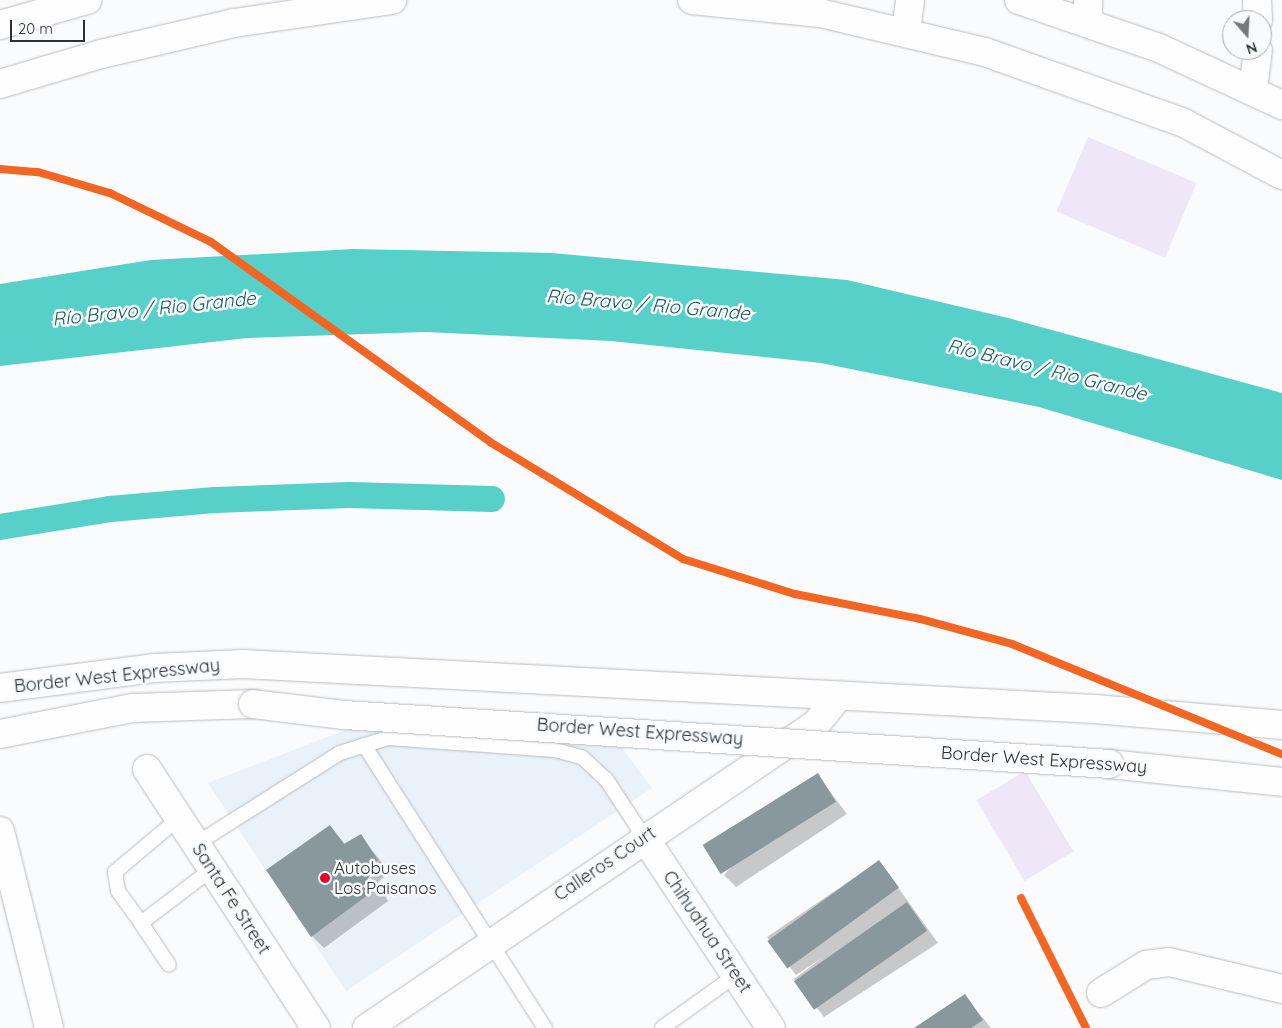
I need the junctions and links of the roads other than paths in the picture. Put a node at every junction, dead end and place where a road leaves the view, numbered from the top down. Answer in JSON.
{"nodes":[{"id":1,"x":87,"y":0,"type":"edge"},
{"id":2,"x":392,"y":0,"type":"edge"},
{"id":3,"x":692,"y":0,"type":"edge"},
{"id":4,"x":910,"y":0,"type":"edge"},
{"id":5,"x":1018,"y":0,"type":"edge"},
{"id":6,"x":1088,"y":10,"type":"edge"},
{"id":7,"x":0,"y":25,"type":"edge"},
{"id":8,"x":906,"y":30,"type":"junction"},
{"id":9,"x":1257,"y":60,"type":"edge"},
{"id":10,"x":0,"y":84,"type":"edge"},
{"id":11,"x":1253,"y":90,"type":"junction"},
{"id":12,"x":1282,"y":105,"type":"edge"},
{"id":13,"x":1282,"y":175,"type":"edge"},
{"id":14,"x":0,"y":688,"type":"edge"},
{"id":15,"x":839,"y":696,"type":"dead end"},
{"id":16,"x":1282,"y":725,"type":"edge"},
{"id":17,"x":0,"y":734,"type":"edge"},
{"id":18,"x":364,"y":745,"type":"junction"},
{"id":19,"x":147,"y":769,"type":"dead end"},
{"id":20,"x":1282,"y":782,"type":"edge"},
{"id":21,"x":178,"y":818,"type":"junction"},
{"id":22,"x":0,"y":831,"type":"edge"},
{"id":23,"x":644,"y":837,"type":"junction"},
{"id":24,"x":196,"y":844,"type":"junction"},
{"id":25,"x":212,"y":869,"type":"junction"},
{"id":26,"x":141,"y":923,"type":"junction"},
{"id":27,"x":489,"y":944,"type":"junction"},
{"id":28,"x":169,"y":965,"type":"dead end"},
{"id":29,"x":736,"y":975,"type":"junction"},
{"id":30,"x":1282,"y":989,"type":"edge"},
{"id":31,"x":1101,"y":993,"type":"dead end"},
{"id":32,"x":51,"y":1026,"type":"edge"},
{"id":33,"x":316,"y":1028,"type":"edge"},
{"id":34,"x":367,"y":1028,"type":"edge"},
{"id":35,"x":545,"y":1028,"type":"edge"},
{"id":36,"x":662,"y":1028,"type":"edge"},
{"id":37,"x":771,"y":1028,"type":"edge"}],
"edges":[{"from":1,"to":7,"type":"main road"},
{"from":2,"to":10,"type":"main road"},
{"from":3,"to":8,"type":"main road"},
{"from":4,"to":8,"type":"main road"},
{"from":5,"to":6,"type":"main road"},
{"from":6,"to":11,"type":"main road"},
{"from":8,"to":13,"type":"main road"},
{"from":9,"to":11,"type":"main road"},
{"from":11,"to":12,"type":"main road"},
{"from":14,"to":16,"type":"main road","name":"Border West Expressway"},
{"from":15,"to":23,"type":"main road","name":"Calleros Court"},
{"from":17,"to":20,"type":"main road","name":"Border West Expressway","bridge":true},
{"from":18,"to":23,"type":"lane"},
{"from":18,"to":24,"type":"lane"},
{"from":18,"to":27,"type":"lane"},
{"from":19,"to":21,"type":"main road","name":"Santa Fe Street"},
{"from":21,"to":24,"type":"main road","name":"Santa Fe Street"},
{"from":21,"to":26,"type":"lane"},
{"from":22,"to":32,"type":"main road"},
{"from":23,"to":27,"type":"main road","name":"Calleros Court"},
{"from":23,"to":29,"type":"main road","name":"Chihuahua Street"},
{"from":24,"to":25,"type":"main road","name":"Santa Fe Street"},
{"from":25,"to":26,"type":"lane"},
{"from":25,"to":33,"type":"main road","name":"Santa Fe Street"},
{"from":26,"to":28,"type":"lane"},
{"from":27,"to":34,"type":"main road","name":"Calleros Court"},
{"from":27,"to":35,"type":"lane"},
{"from":29,"to":36,"type":"lane"},
{"from":29,"to":37,"type":"main road","name":"Chihuahua Street"},
{"from":30,"to":31,"type":"main road"}]}
